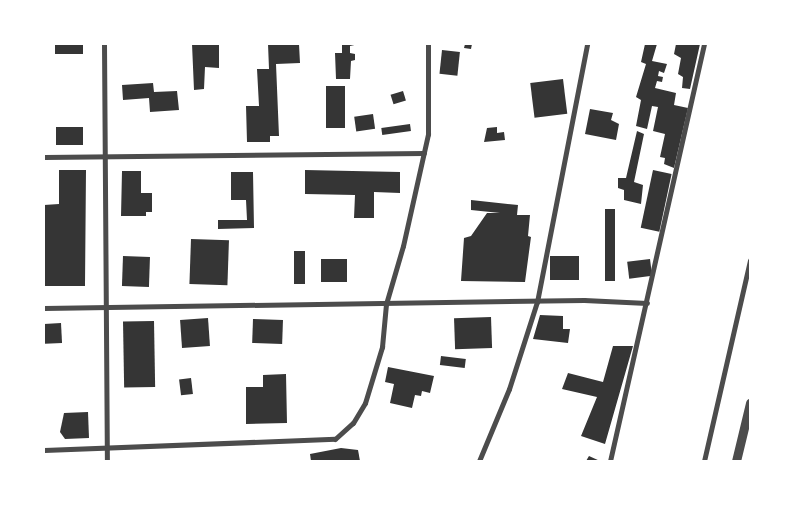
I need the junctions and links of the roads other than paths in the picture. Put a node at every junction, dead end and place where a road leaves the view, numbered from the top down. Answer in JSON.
{"nodes":[{"id":1,"x":104,"y":44,"type":"edge"},
{"id":2,"x":428,"y":44,"type":"edge"},
{"id":3,"x":587,"y":44,"type":"edge"},
{"id":4,"x":704,"y":44,"type":"edge"},
{"id":5,"x":424,"y":153,"type":"junction"},
{"id":6,"x":102,"y":155,"type":"junction"},
{"id":7,"x":44,"y":157,"type":"edge"},
{"id":8,"x":750,"y":260,"type":"edge"},
{"id":9,"x":537,"y":302,"type":"junction"},
{"id":10,"x":647,"y":303,"type":"junction"},
{"id":11,"x":386,"y":304,"type":"junction"},
{"id":12,"x":104,"y":307,"type":"junction"},
{"id":13,"x":44,"y":308,"type":"edge"},
{"id":14,"x":750,"y":403,"type":"edge"},
{"id":15,"x":106,"y":449,"type":"junction"},
{"id":16,"x":44,"y":450,"type":"edge"},
{"id":17,"x":107,"y":461,"type":"edge"},
{"id":18,"x":479,"y":461,"type":"edge"},
{"id":19,"x":610,"y":461,"type":"edge"},
{"id":20,"x":704,"y":461,"type":"edge"},
{"id":21,"x":736,"y":461,"type":"edge"}],
"edges":[{"from":1,"to":6,"type":"street"},
{"from":2,"to":5,"type":"street"},
{"from":3,"to":9,"type":"street"},
{"from":4,"to":10,"type":"street"},
{"from":5,"to":6,"type":"street"},
{"from":5,"to":11,"type":"street"},
{"from":6,"to":7,"type":"street"},
{"from":6,"to":12,"type":"street"},
{"from":8,"to":20,"type":"street"},
{"from":9,"to":10,"type":"street"},
{"from":9,"to":11,"type":"street"},
{"from":9,"to":18,"type":"street"},
{"from":10,"to":19,"type":"street"},
{"from":11,"to":12,"type":"street"},
{"from":11,"to":15,"type":"street"},
{"from":12,"to":13,"type":"street"},
{"from":12,"to":15,"type":"street"},
{"from":14,"to":21,"type":"street"},
{"from":15,"to":16,"type":"street"},
{"from":15,"to":17,"type":"street"}]}
